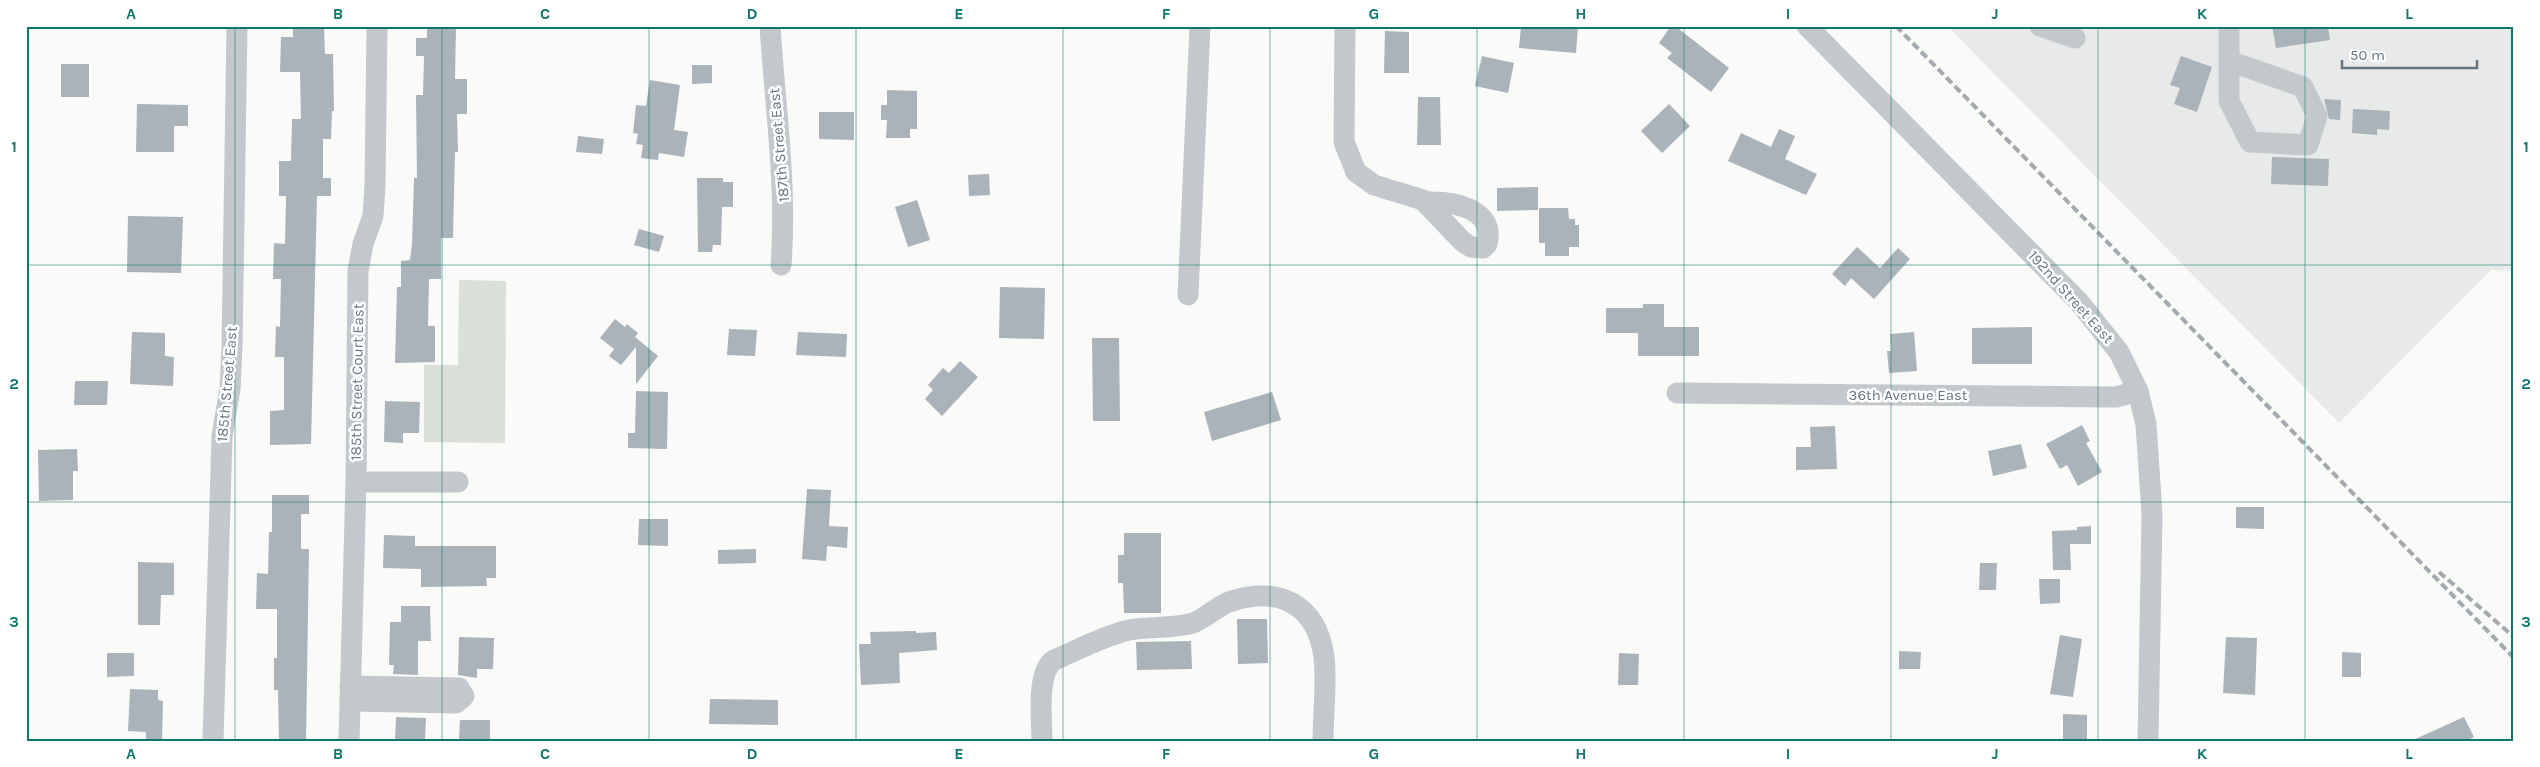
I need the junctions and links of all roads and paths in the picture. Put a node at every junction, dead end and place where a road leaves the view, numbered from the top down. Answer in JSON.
{"nodes":[{"id":1,"x":237,"y":26,"type":"edge"},
{"id":2,"x":377,"y":26,"type":"edge"},
{"id":3,"x":770,"y":26,"type":"edge"},
{"id":4,"x":1200,"y":26,"type":"edge"},
{"id":5,"x":1345,"y":26,"type":"edge"},
{"id":6,"x":1807,"y":26,"type":"edge"},
{"id":7,"x":2040,"y":26,"type":"edge"},
{"id":8,"x":2229,"y":26,"type":"edge"},
{"id":9,"x":2075,"y":38,"type":"dead end"},
{"id":10,"x":2229,"y":61,"type":"junction"},
{"id":11,"x":1427,"y":202,"type":"dead end"},
{"id":12,"x":781,"y":265,"type":"dead end"},
{"id":13,"x":1188,"y":295,"type":"dead end"},
{"id":14,"x":2138,"y":391,"type":"junction"},
{"id":15,"x":1677,"y":393,"type":"dead end"},
{"id":16,"x":356,"y":482,"type":"junction"},
{"id":17,"x":458,"y":482,"type":"dead end"},
{"id":18,"x":213,"y":741,"type":"edge"},
{"id":19,"x":349,"y":741,"type":"edge"},
{"id":20,"x":1042,"y":741,"type":"edge"},
{"id":21,"x":1322,"y":741,"type":"edge"},
{"id":22,"x":2148,"y":741,"type":"edge"}],
"edges":[{"from":1,"to":18,"type":"street","name":"185th Street East"},
{"from":2,"to":16,"type":"street","name":"185th Street Court East"},
{"from":3,"to":12,"type":"street","name":"187th Street East"},
{"from":4,"to":13,"type":"street"},
{"from":5,"to":11,"type":"street"},
{"from":6,"to":14,"type":"street","name":"192nd Street East"},
{"from":7,"to":9,"type":"street"},
{"from":8,"to":10,"type":"street"},
{"from":10,"to":10,"type":"street"},
{"from":14,"to":15,"type":"street","name":"36th Avenue East"},
{"from":14,"to":22,"type":"street","name":"192nd Street East"},
{"from":16,"to":17,"type":"street"},
{"from":16,"to":19,"type":"street","name":"185th Street Court East"},
{"from":20,"to":21,"type":"street"}]}
